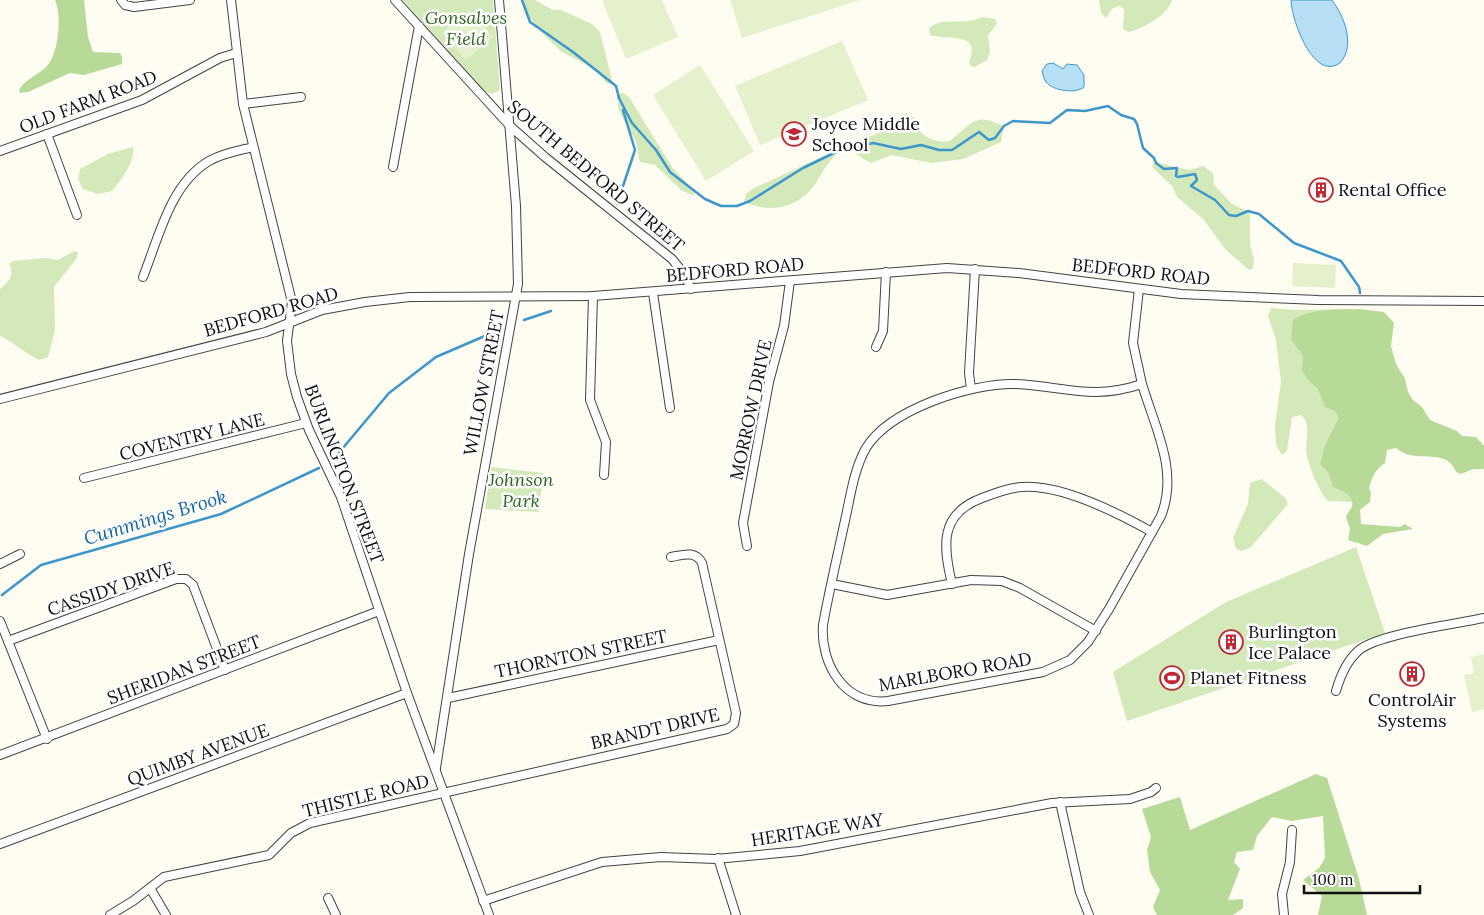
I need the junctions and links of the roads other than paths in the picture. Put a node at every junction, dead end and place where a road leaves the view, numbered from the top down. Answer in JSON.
{"nodes":[{"id":1,"x":121,"y":0,"type":"edge"},
{"id":2,"x":190,"y":0,"type":"edge"},
{"id":3,"x":231,"y":0,"type":"edge"},
{"id":4,"x":395,"y":0,"type":"edge"},
{"id":5,"x":499,"y":0,"type":"edge"},
{"id":6,"x":152,"y":2,"type":"edge"},
{"id":7,"x":419,"y":26,"type":"junction"},
{"id":8,"x":236,"y":53,"type":"junction"},
{"id":9,"x":301,"y":97,"type":"dead end"},
{"id":10,"x":243,"y":104,"type":"junction"},
{"id":11,"x":510,"y":126,"type":"junction"},
{"id":12,"x":47,"y":134,"type":"junction"},
{"id":13,"x":0,"y":141,"type":"edge"},
{"id":14,"x":253,"y":147,"type":"junction"},
{"id":15,"x":1,"y":150,"type":"edge"},
{"id":16,"x":393,"y":167,"type":"dead end"},
{"id":17,"x":77,"y":215,"type":"dead end"},
{"id":18,"x":975,"y":269,"type":"junction"},
{"id":19,"x":886,"y":272,"type":"junction"},
{"id":20,"x":143,"y":277,"type":"dead end"},
{"id":21,"x":790,"y":281,"type":"junction"},
{"id":22,"x":691,"y":289,"type":"junction"},
{"id":23,"x":1139,"y":289,"type":"junction"},
{"id":24,"x":653,"y":292,"type":"junction"},
{"id":25,"x":516,"y":296,"type":"junction"},
{"id":26,"x":594,"y":296,"type":"junction"},
{"id":27,"x":1484,"y":302,"type":"edge"},
{"id":28,"x":290,"y":322,"type":"junction"},
{"id":29,"x":876,"y":347,"type":"dead end"},
{"id":30,"x":1142,"y":384,"type":"junction"},
{"id":31,"x":971,"y":389,"type":"junction"},
{"id":32,"x":0,"y":399,"type":"edge"},
{"id":33,"x":670,"y":408,"type":"dead end"},
{"id":34,"x":306,"y":424,"type":"junction"},
{"id":35,"x":604,"y":475,"type":"dead end"},
{"id":36,"x":84,"y":478,"type":"dead end"},
{"id":37,"x":1152,"y":532,"type":"junction"},
{"id":38,"x":747,"y":546,"type":"dead end"},
{"id":39,"x":20,"y":554,"type":"dead end"},
{"id":40,"x":671,"y":557,"type":"dead end"},
{"id":41,"x":0,"y":564,"type":"edge"},
{"id":42,"x":832,"y":584,"type":"junction"},
{"id":43,"x":952,"y":584,"type":"junction"},
{"id":44,"x":379,"y":611,"type":"junction"},
{"id":45,"x":1484,"y":618,"type":"edge"},
{"id":46,"x":0,"y":621,"type":"edge"},
{"id":47,"x":1096,"y":631,"type":"junction"},
{"id":48,"x":8,"y":640,"type":"junction"},
{"id":49,"x":719,"y":640,"type":"junction"},
{"id":50,"x":225,"y":670,"type":"junction"},
{"id":51,"x":1336,"y":691,"type":"dead end"},
{"id":52,"x":407,"y":693,"type":"junction"},
{"id":53,"x":448,"y":698,"type":"junction"},
{"id":54,"x":47,"y":739,"type":"junction"},
{"id":55,"x":0,"y":755,"type":"edge"},
{"id":56,"x":436,"y":769,"type":"junction"},
{"id":57,"x":1156,"y":788,"type":"dead end"},
{"id":58,"x":444,"y":791,"type":"junction"},
{"id":59,"x":1060,"y":802,"type":"junction"},
{"id":60,"x":1292,"y":830,"type":"dead end"},
{"id":61,"x":0,"y":844,"type":"edge"},
{"id":62,"x":718,"y":858,"type":"junction"},
{"id":63,"x":150,"y":888,"type":"junction"},
{"id":64,"x":328,"y":898,"type":"dead end"},
{"id":65,"x":483,"y":901,"type":"junction"},
{"id":66,"x":110,"y":915,"type":"edge"},
{"id":67,"x":166,"y":915,"type":"edge"},
{"id":68,"x":336,"y":915,"type":"edge"},
{"id":69,"x":488,"y":915,"type":"edge"},
{"id":70,"x":736,"y":915,"type":"edge"},
{"id":71,"x":1089,"y":915,"type":"edge"},
{"id":72,"x":1284,"y":915,"type":"edge"}],
"edges":[{"from":1,"to":6,"type":"street"},
{"from":2,"to":6,"type":"street"},
{"from":3,"to":8,"type":"street","name":"BURLINGTON STREET"},
{"from":4,"to":7,"type":"street","name":"SOUTH BEDFORD STREET"},
{"from":5,"to":11,"type":"street","name":"WILLOW STREET"},
{"from":7,"to":11,"type":"street","name":"SOUTH BEDFORD STREET"},
{"from":7,"to":16,"type":"street"},
{"from":8,"to":10,"type":"street","name":"BURLINGTON STREET"},
{"from":8,"to":12,"type":"street","name":"OLD FARM ROAD"},
{"from":9,"to":10,"type":"street"},
{"from":10,"to":14,"type":"street","name":"BURLINGTON STREET"},
{"from":11,"to":22,"type":"street","name":"SOUTH BEDFORD STREET"},
{"from":11,"to":25,"type":"street","name":"WILLOW STREET"},
{"from":12,"to":15,"type":"street","name":"OLD FARM ROAD"},
{"from":12,"to":17,"type":"street"},
{"from":13,"to":15,"type":"street","name":"OLD FARM ROAD"},
{"from":14,"to":20,"type":"street"},
{"from":14,"to":28,"type":"street","name":"BURLINGTON STREET"},
{"from":18,"to":19,"type":"street","name":"BEDFORD ROAD"},
{"from":18,"to":23,"type":"street","name":"BEDFORD ROAD"},
{"from":18,"to":31,"type":"street"},
{"from":19,"to":21,"type":"street","name":"BEDFORD ROAD"},
{"from":19,"to":29,"type":"street"},
{"from":21,"to":22,"type":"street","name":"BEDFORD ROAD"},
{"from":21,"to":38,"type":"street","name":"MORROW DRIVE"},
{"from":22,"to":24,"type":"street","name":"BEDFORD ROAD"},
{"from":23,"to":27,"type":"street","name":"BEDFORD ROAD"},
{"from":23,"to":30,"type":"street","name":"MARLBORO ROAD"},
{"from":24,"to":26,"type":"street","name":"BEDFORD ROAD"},
{"from":24,"to":33,"type":"street"},
{"from":25,"to":26,"type":"street","name":"BEDFORD ROAD"},
{"from":25,"to":28,"type":"street","name":"BEDFORD ROAD"},
{"from":25,"to":53,"type":"street","name":"WILLOW STREET"},
{"from":26,"to":35,"type":"street"},
{"from":28,"to":32,"type":"street","name":"BEDFORD ROAD"},
{"from":28,"to":34,"type":"street","name":"BURLINGTON STREET"},
{"from":30,"to":31,"type":"street","name":"MARLBORO ROAD"},
{"from":30,"to":37,"type":"street","name":"MARLBORO ROAD"},
{"from":31,"to":42,"type":"street","name":"MARLBORO ROAD"},
{"from":34,"to":36,"type":"street","name":"COVENTRY LANE"},
{"from":34,"to":44,"type":"street","name":"BURLINGTON STREET"},
{"from":37,"to":43,"type":"street"},
{"from":37,"to":47,"type":"street","name":"MARLBORO ROAD"},
{"from":39,"to":41,"type":"street"},
{"from":40,"to":49,"type":"street","name":"BRANDT DRIVE"},
{"from":42,"to":43,"type":"street"},
{"from":42,"to":47,"type":"street","name":"MARLBORO ROAD"},
{"from":43,"to":47,"type":"street"},
{"from":44,"to":50,"type":"street","name":"SHERIDAN STREET"},
{"from":44,"to":52,"type":"street","name":"BURLINGTON STREET"},
{"from":45,"to":51,"type":"street"},
{"from":46,"to":48,"type":"street"},
{"from":48,"to":50,"type":"street","name":"CASSIDY DRIVE"},
{"from":48,"to":54,"type":"street"},
{"from":49,"to":53,"type":"street","name":"THORNTON STREET"},
{"from":49,"to":58,"type":"street","name":"BRANDT DRIVE"},
{"from":50,"to":54,"type":"street","name":"SHERIDAN STREET"},
{"from":52,"to":56,"type":"street","name":"BURLINGTON STREET"},
{"from":52,"to":61,"type":"street","name":"QUIMBY AVENUE"},
{"from":53,"to":56,"type":"street","name":"WILLOW STREET"},
{"from":54,"to":55,"type":"street","name":"SHERIDAN STREET"},
{"from":56,"to":58,"type":"street","name":"BURLINGTON STREET"},
{"from":57,"to":59,"type":"street","name":"HERITAGE WAY"},
{"from":58,"to":63,"type":"street","name":"THISTLE ROAD"},
{"from":58,"to":65,"type":"street","name":"BURLINGTON STREET"},
{"from":59,"to":62,"type":"street","name":"HERITAGE WAY"},
{"from":59,"to":71,"type":"street"},
{"from":60,"to":72,"type":"street"},
{"from":62,"to":65,"type":"street","name":"HERITAGE WAY"},
{"from":62,"to":70,"type":"street"},
{"from":63,"to":66,"type":"street","name":"THISTLE ROAD"},
{"from":63,"to":67,"type":"street"},
{"from":64,"to":68,"type":"street"},
{"from":65,"to":69,"type":"street","name":"BURLINGTON STREET"}]}
